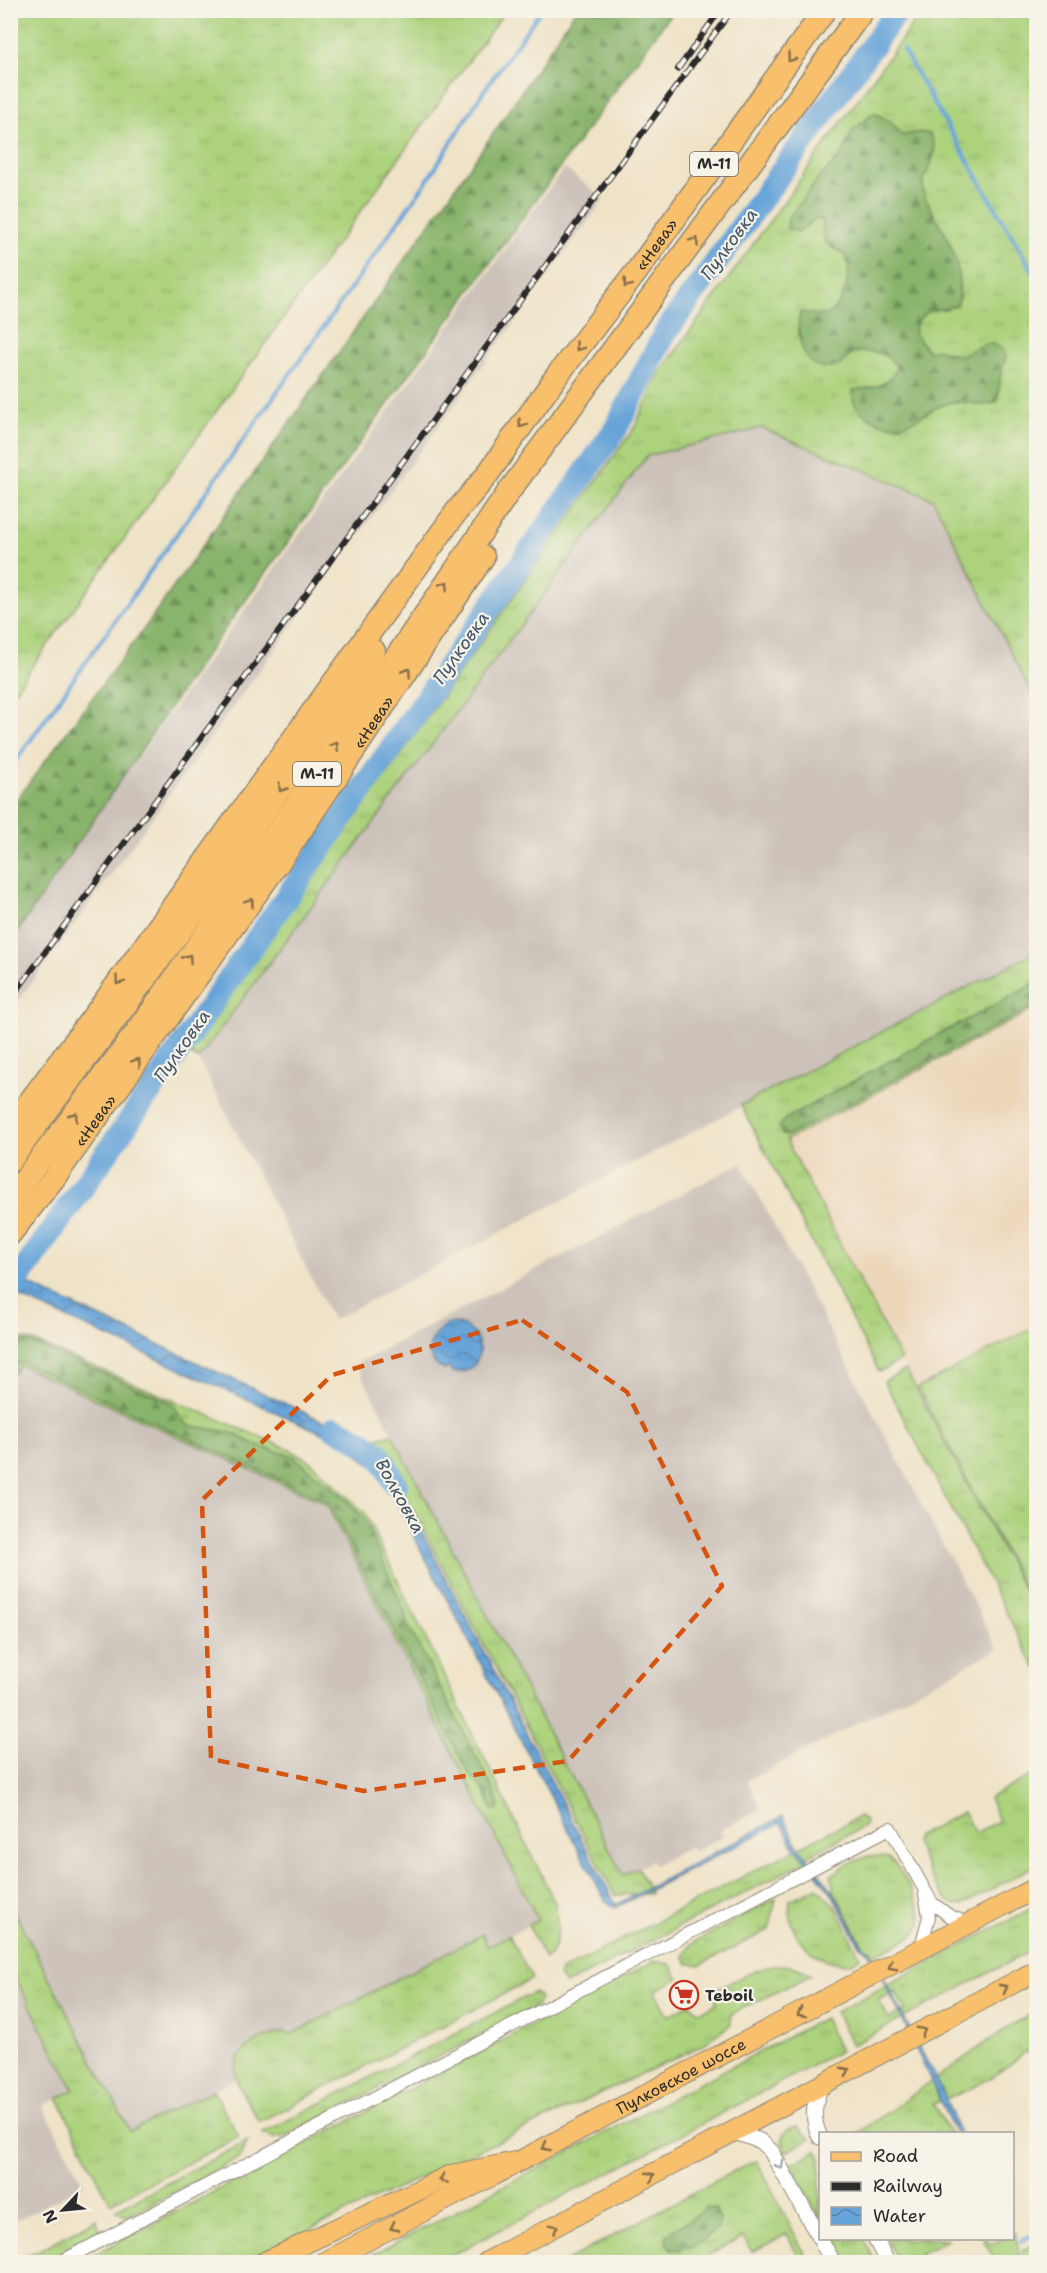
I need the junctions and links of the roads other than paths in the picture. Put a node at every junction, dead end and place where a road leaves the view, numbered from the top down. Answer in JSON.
{"nodes":[{"id":1,"x":825,"y":10,"type":"edge"},
{"id":2,"x":863,"y":10,"type":"edge"},
{"id":3,"x":486,"y":476,"type":"junction"},
{"id":4,"x":10,"y":1128,"type":"edge"},
{"id":5,"x":15,"y":1156,"type":"edge"},
{"id":6,"x":46,"y":1170,"type":"junction"},
{"id":7,"x":10,"y":1199,"type":"edge"},
{"id":8,"x":10,"y":1234,"type":"edge"},
{"id":9,"x":1036,"y":1888,"type":"edge"},
{"id":10,"x":925,"y":1894,"type":"junction"},
{"id":11,"x":971,"y":1924,"type":"junction"},
{"id":12,"x":920,"y":1951,"type":"junction"},
{"id":13,"x":1036,"y":1971,"type":"edge"},
{"id":14,"x":821,"y":2085,"type":"junction"},
{"id":15,"x":735,"y":2132,"type":"junction"},
{"id":16,"x":819,"y":2134,"type":"edge"},
{"id":17,"x":520,"y":2161,"type":"junction"},
{"id":18,"x":819,"y":2237,"type":"edge"},
{"id":19,"x":821,"y":2240,"type":"edge"},
{"id":20,"x":876,"y":2240,"type":"edge"},
{"id":21,"x":503,"y":2257,"type":"edge"},
{"id":22,"x":60,"y":2262,"type":"edge"},
{"id":23,"x":266,"y":2262,"type":"edge"},
{"id":24,"x":325,"y":2262,"type":"edge"},
{"id":25,"x":487,"y":2262,"type":"edge"},
{"id":26,"x":833,"y":2262,"type":"edge"},
{"id":27,"x":887,"y":2262,"type":"edge"}],
"edges":[{"from":1,"to":3,"type":"highway","name":"«Нева»","number":"М-11","one_way":true},
{"from":6,"to":2,"type":"highway","name":"«Нева»","number":"М-11","one_way":true},
{"from":3,"to":4,"type":"highway","name":"«Нева»","number":"М-11","one_way":true},
{"from":3,"to":5,"type":"highway","name":"«Нева»","number":"М-11","one_way":true},
{"from":6,"to":7,"type":"highway"},
{"from":6,"to":8,"type":"highway"},
{"from":9,"to":11,"type":"main road","name":"Пулковское шоссе"},
{"from":10,"to":11,"type":"street"},
{"from":10,"to":12,"type":"street"},
{"from":10,"to":22,"type":"street"},
{"from":11,"to":12,"type":"main road","name":"Пулковское шоссе"},
{"from":12,"to":17,"type":"main road","name":"Пулковское шоссе","one_way":true},
{"from":14,"to":13,"type":"main road","one_way":true},
{"from":14,"to":15,"type":"main road"},
{"from":14,"to":16,"type":"street"},
{"from":15,"to":18,"type":"street","one_way":true},
{"from":21,"to":15,"type":"main road","one_way":true},
{"from":17,"to":23,"type":"main road","one_way":true},
{"from":17,"to":24,"type":"main road","name":"Пулковское шоссе","one_way":true},
{"from":19,"to":26,"type":"street","one_way":true},
{"from":20,"to":27,"type":"street"},
{"from":21,"to":25,"type":"main road"}]}
